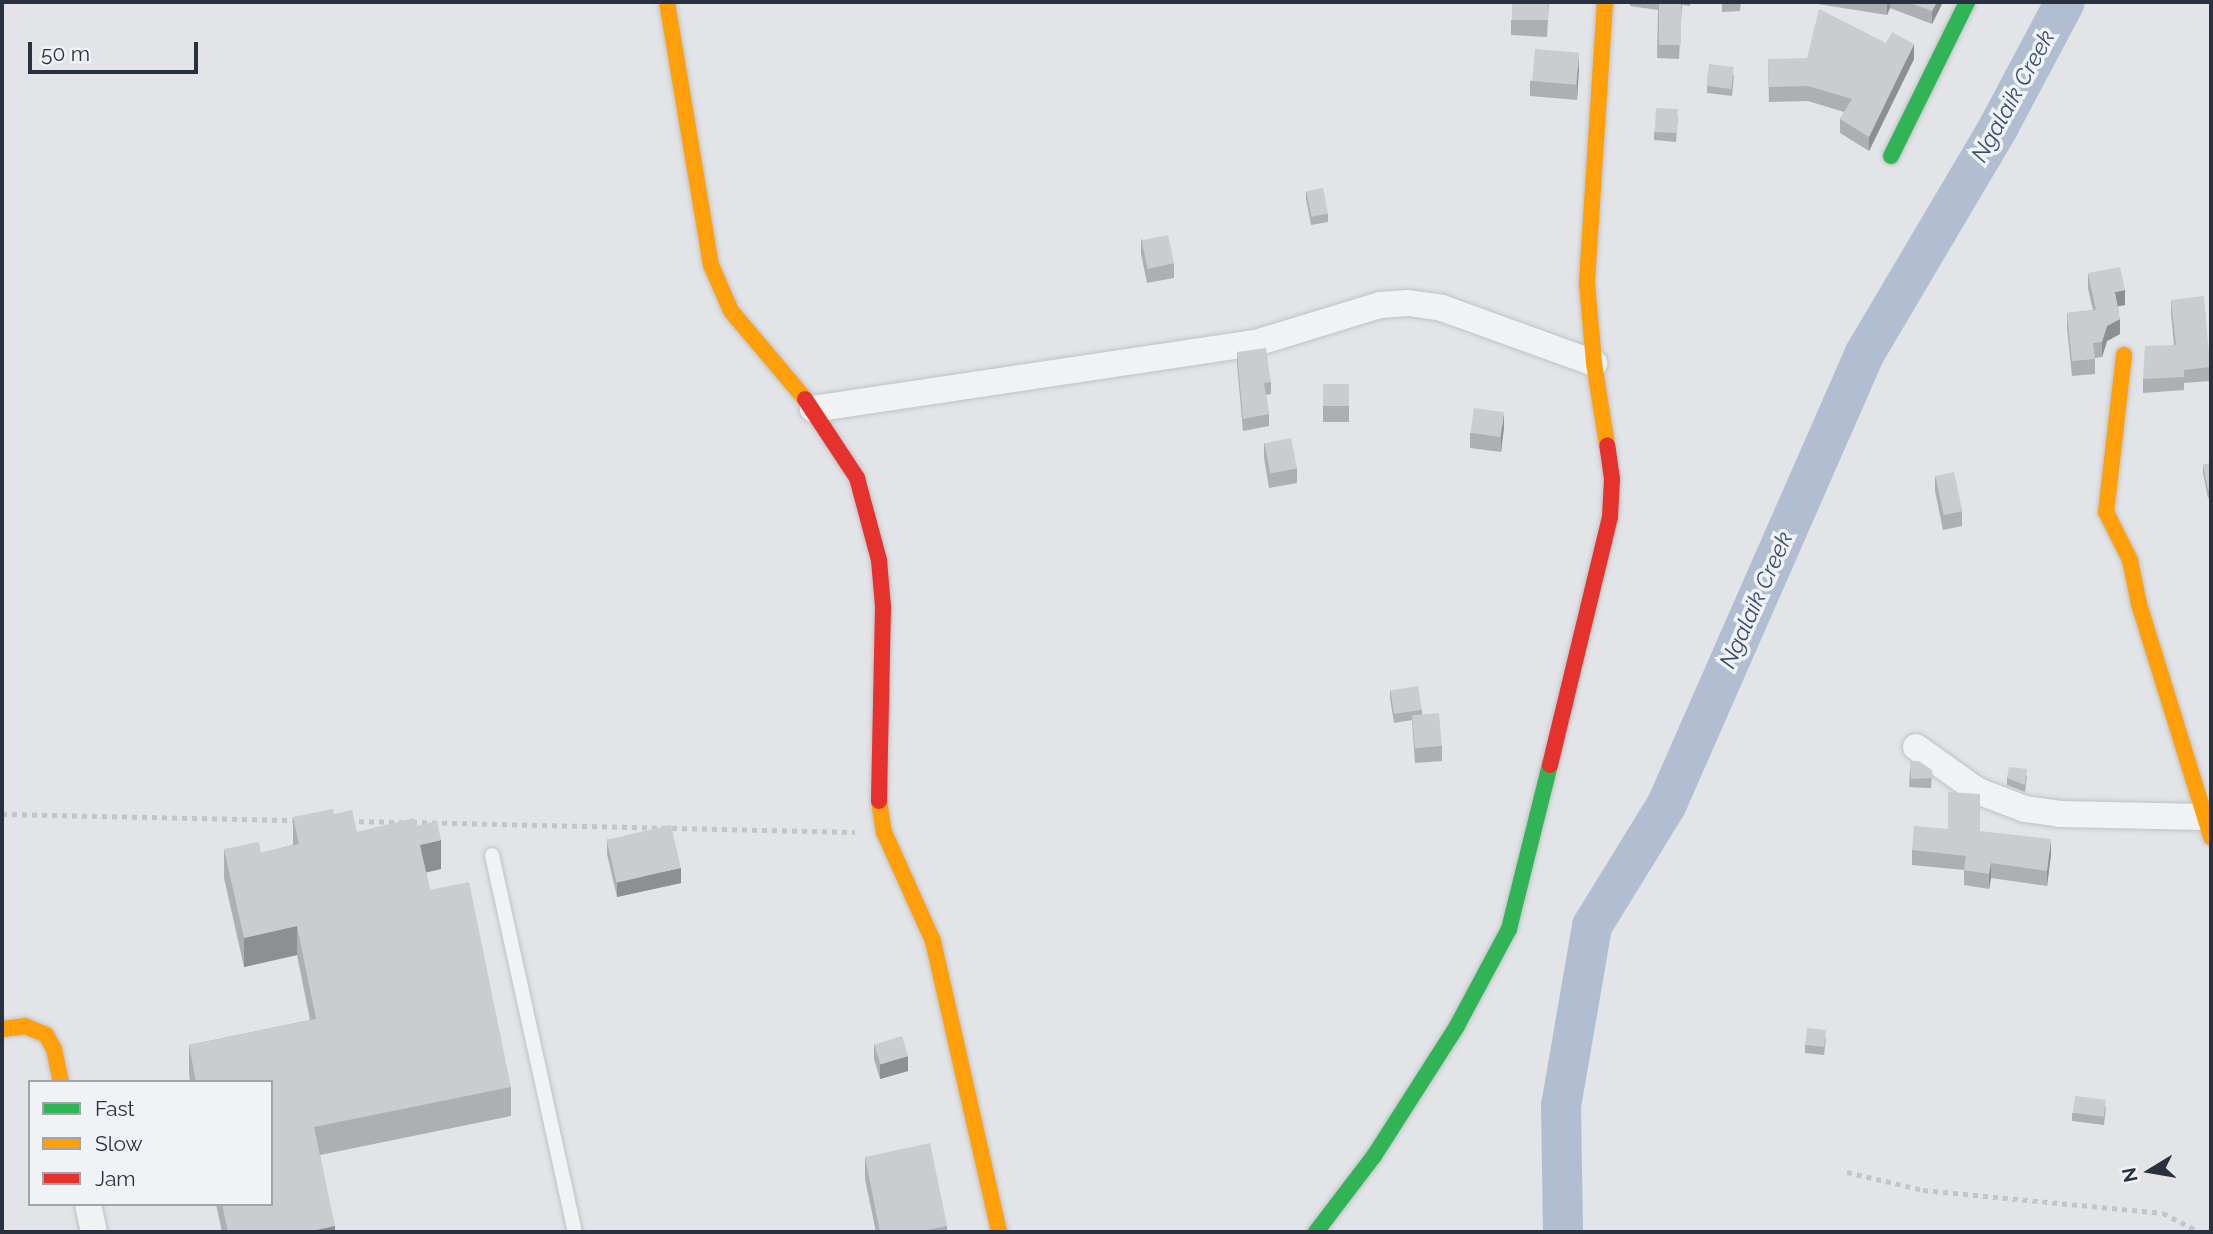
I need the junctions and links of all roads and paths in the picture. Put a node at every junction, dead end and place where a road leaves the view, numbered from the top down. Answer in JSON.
{"nodes":[{"id":1,"x":667,"y":2,"type":"edge"},
{"id":2,"x":1605,"y":2,"type":"edge"},
{"id":3,"x":1967,"y":2,"type":"edge"},
{"id":4,"x":1892,"y":156,"type":"dead end"},
{"id":5,"x":2124,"y":355,"type":"dead end"},
{"id":6,"x":1594,"y":363,"type":"junction"},
{"id":7,"x":813,"y":409,"type":"junction"},
{"id":8,"x":1916,"y":747,"type":"dead end"},
{"id":9,"x":2,"y":814,"type":"edge"},
{"id":10,"x":305,"y":820,"type":"edge"},
{"id":11,"x":346,"y":821,"type":"edge"},
{"id":12,"x":2208,"y":827,"type":"edge"},
{"id":13,"x":884,"y":832,"type":"junction"},
{"id":14,"x":492,"y":855,"type":"dead end"},
{"id":15,"x":2,"y":1029,"type":"edge"},
{"id":16,"x":61,"y":1080,"type":"edge"},
{"id":17,"x":1847,"y":1172,"type":"dead end"},
{"id":18,"x":88,"y":1206,"type":"edge"},
{"id":19,"x":94,"y":1232,"type":"edge"},
{"id":20,"x":576,"y":1232,"type":"edge"},
{"id":21,"x":999,"y":1232,"type":"edge"},
{"id":22,"x":1316,"y":1232,"type":"edge"},
{"id":23,"x":2200,"y":1232,"type":"edge"}],
"edges":[{"from":1,"to":7,"type":"street"},
{"from":2,"to":6,"type":"street"},
{"from":3,"to":4,"type":"street"},
{"from":5,"to":12,"type":"street"},
{"from":6,"to":7,"type":"street"},
{"from":6,"to":22,"type":"street"},
{"from":7,"to":13,"type":"street"},
{"from":8,"to":12,"type":"street"},
{"from":9,"to":10,"type":"path"},
{"from":11,"to":13,"type":"path"},
{"from":13,"to":21,"type":"street"},
{"from":14,"to":20,"type":"lane"},
{"from":15,"to":16,"type":"street"},
{"from":17,"to":23,"type":"path"},
{"from":18,"to":19,"type":"street"}]}
